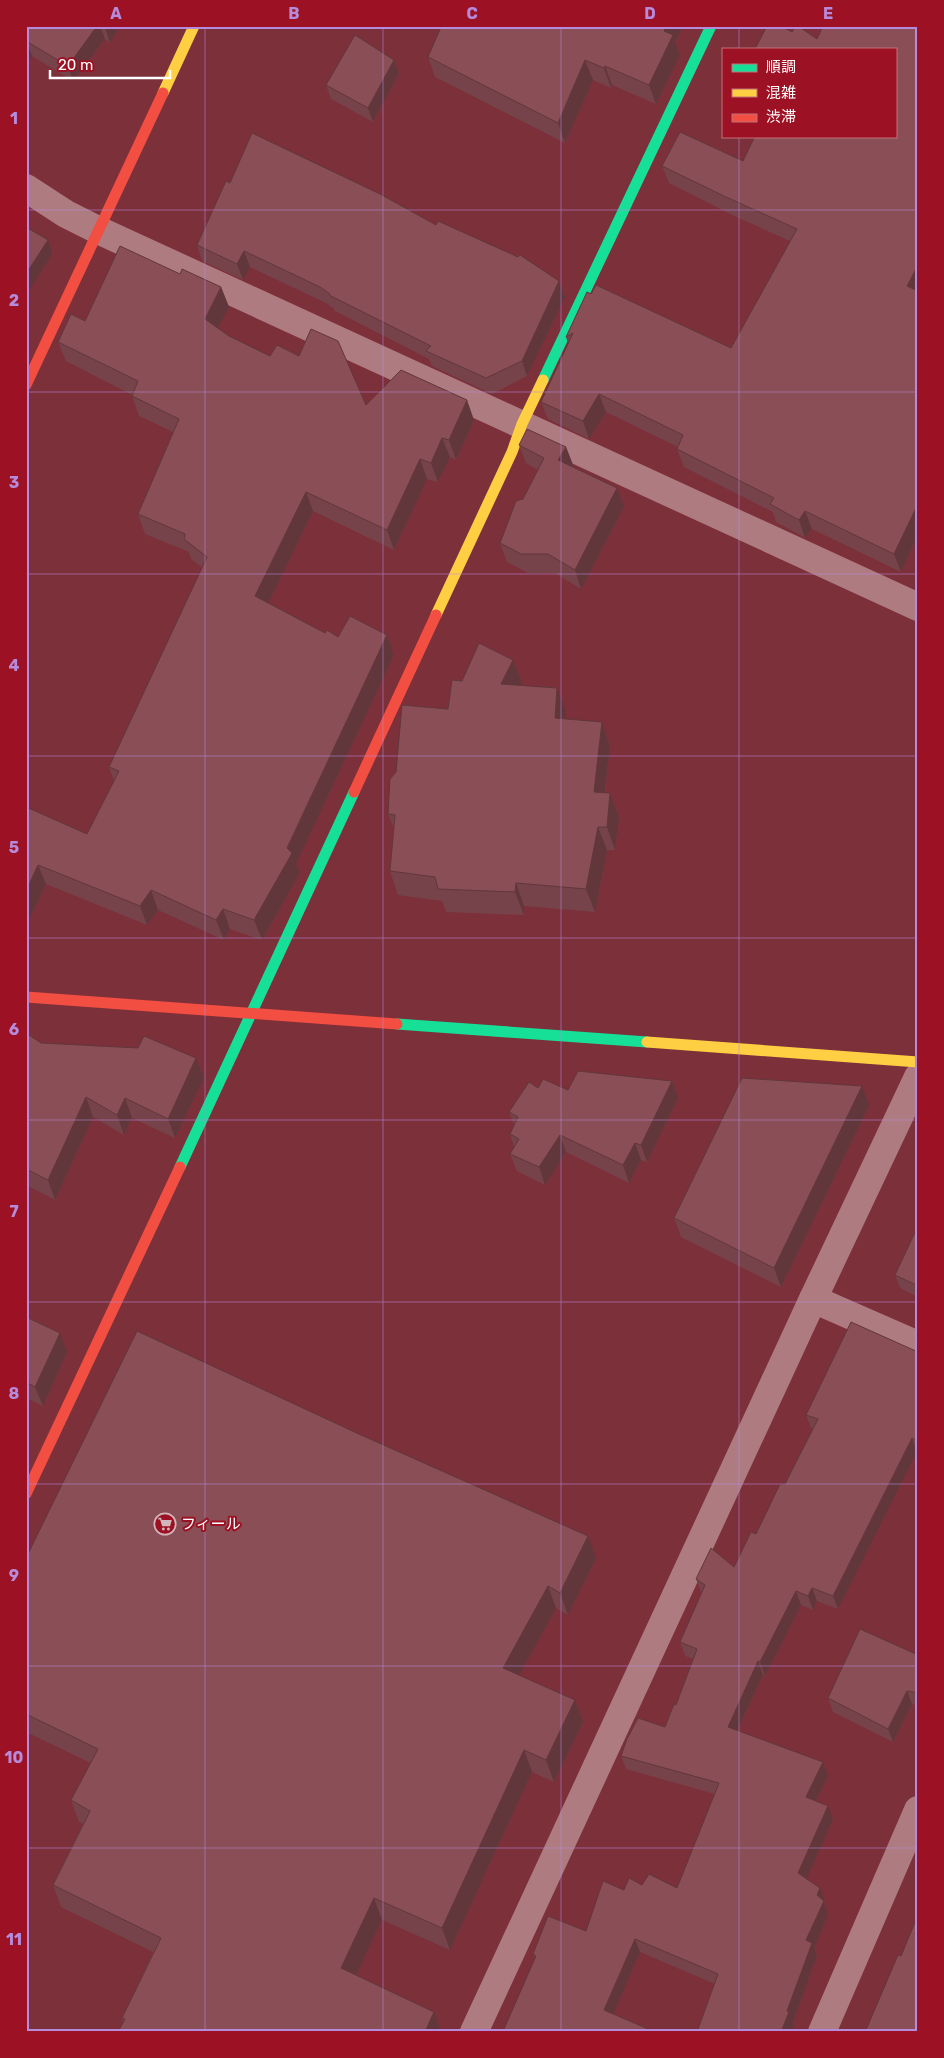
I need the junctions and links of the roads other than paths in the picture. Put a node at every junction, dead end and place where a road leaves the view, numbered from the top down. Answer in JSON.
{"nodes":[{"id":1,"x":194,"y":26,"type":"edge"},
{"id":2,"x":711,"y":26,"type":"edge"},
{"id":3,"x":26,"y":188,"type":"edge"},
{"id":4,"x":98,"y":230,"type":"junction"},
{"id":5,"x":26,"y":385,"type":"edge"},
{"id":6,"x":522,"y":424,"type":"junction"},
{"id":7,"x":918,"y":607,"type":"edge"},
{"id":8,"x":26,"y":997,"type":"edge"},
{"id":9,"x":252,"y":1012,"type":"junction"},
{"id":10,"x":918,"y":1062,"type":"edge"},
{"id":11,"x":918,"y":1077,"type":"edge"},
{"id":12,"x":813,"y":1299,"type":"junction"},
{"id":13,"x":918,"y":1344,"type":"edge"},
{"id":14,"x":26,"y":1494,"type":"edge"},
{"id":15,"x":918,"y":1810,"type":"edge"},
{"id":16,"x":474,"y":2032,"type":"edge"},
{"id":17,"x":822,"y":2032,"type":"edge"}],
"edges":[{"from":1,"to":4,"type":"street"},
{"from":2,"to":6,"type":"street"},
{"from":3,"to":4,"type":"street"},
{"from":4,"to":5,"type":"street"},
{"from":4,"to":6,"type":"street"},
{"from":6,"to":7,"type":"street"},
{"from":6,"to":9,"type":"street"},
{"from":8,"to":9,"type":"street"},
{"from":9,"to":10,"type":"street"},
{"from":9,"to":14,"type":"street"},
{"from":11,"to":12,"type":"street"},
{"from":12,"to":13,"type":"street"},
{"from":12,"to":16,"type":"street"},
{"from":15,"to":17,"type":"street"}]}
